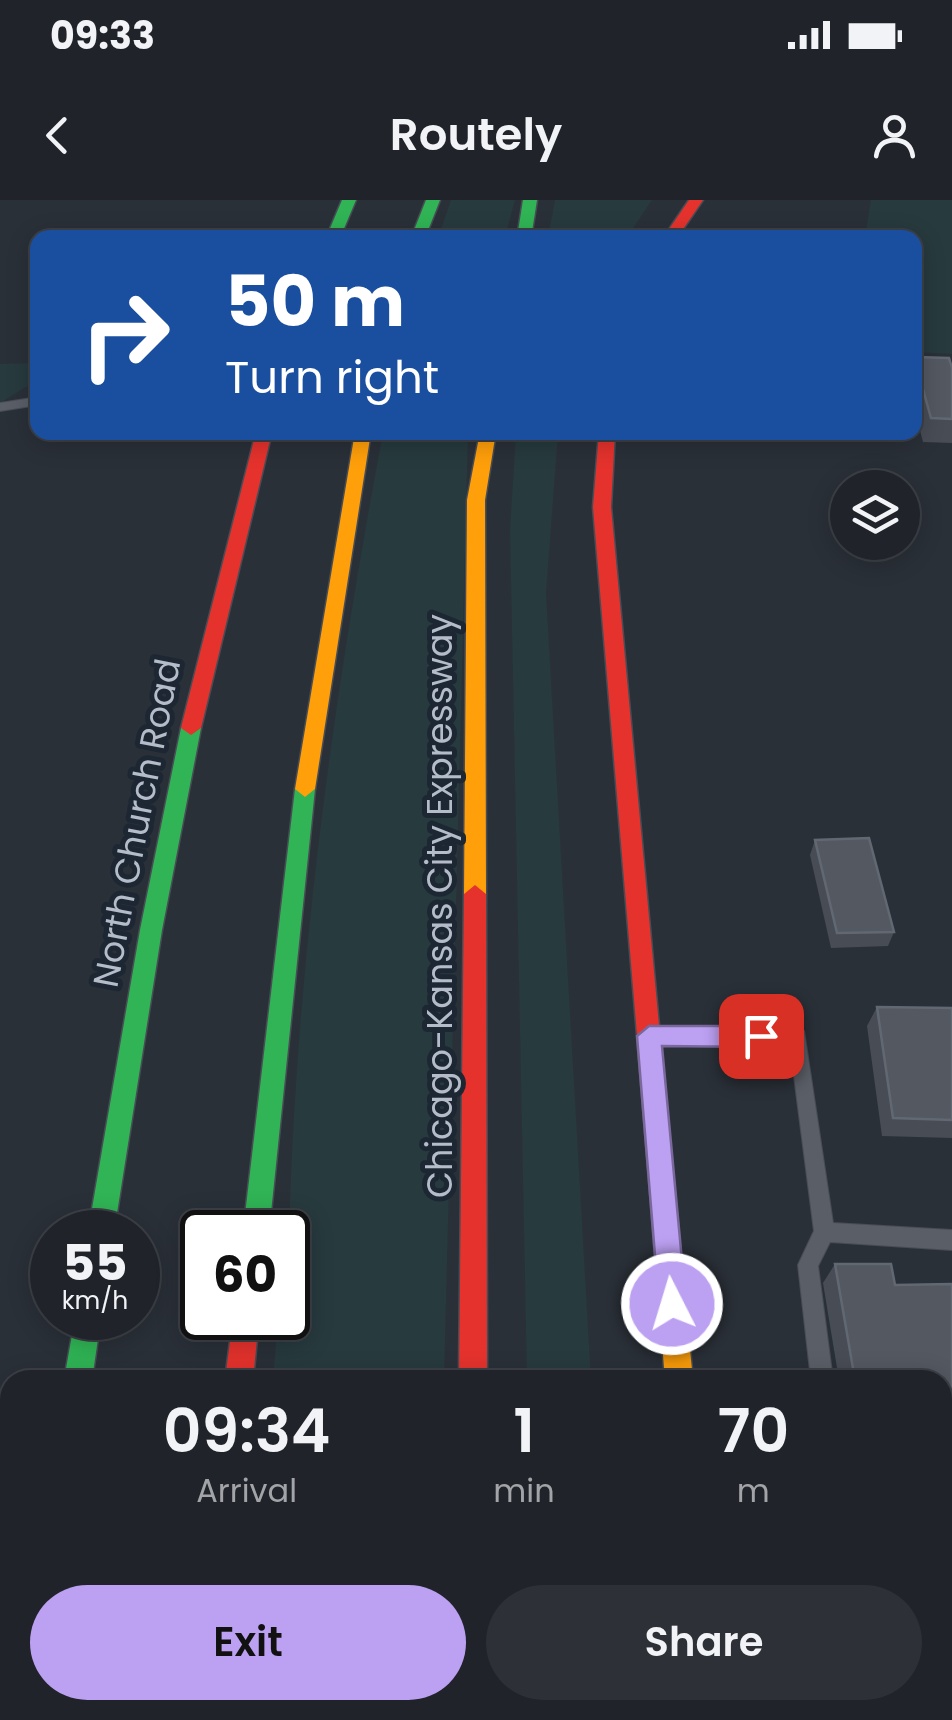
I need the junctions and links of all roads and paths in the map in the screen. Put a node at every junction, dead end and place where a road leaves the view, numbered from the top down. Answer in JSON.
{"nodes":[{"id":1,"x":349,"y":200,"type":"edge"},
{"id":2,"x":433,"y":200,"type":"edge"},
{"id":3,"x":530,"y":200,"type":"edge"},
{"id":4,"x":696,"y":200,"type":"edge"},
{"id":5,"x":336,"y":230,"type":"edge"},
{"id":6,"x":421,"y":230,"type":"edge"},
{"id":7,"x":525,"y":230,"type":"edge"},
{"id":8,"x":675,"y":230,"type":"edge"},
{"id":9,"x":30,"y":402,"type":"edge"},
{"id":10,"x":0,"y":408,"type":"edge"},
{"id":11,"x":262,"y":440,"type":"edge"},
{"id":12,"x":363,"y":440,"type":"edge"},
{"id":13,"x":487,"y":440,"type":"edge"},
{"id":14,"x":606,"y":440,"type":"edge"},
{"id":15,"x":649,"y":1036,"type":"junction"},
{"id":16,"x":104,"y":1210,"type":"edge"},
{"id":17,"x":258,"y":1210,"type":"edge"},
{"id":18,"x":824,"y":1232,"type":"junction"},
{"id":19,"x":952,"y":1240,"type":"edge"},
{"id":20,"x":84,"y":1340,"type":"edge"},
{"id":21,"x":244,"y":1340,"type":"edge"},
{"id":22,"x":80,"y":1370,"type":"edge"},
{"id":23,"x":240,"y":1370,"type":"edge"},
{"id":24,"x":473,"y":1370,"type":"edge"},
{"id":25,"x":678,"y":1370,"type":"edge"},
{"id":26,"x":821,"y":1370,"type":"edge"}],
"edges":[{"from":1,"to":5,"type":"main road"},
{"from":2,"to":6,"type":"main road"},
{"from":3,"to":7,"type":"main road"},
{"from":4,"to":8,"type":"main road"},
{"from":9,"to":10,"type":"lane"},
{"from":11,"to":16,"type":"main road","name":"North Church Road"},
{"from":12,"to":17,"type":"main road"},
{"from":13,"to":24,"type":"main road","name":"Chicago-Kansas City Expressway"},
{"from":14,"to":15,"type":"main road"},
{"from":15,"to":18,"type":"lane"},
{"from":15,"to":25,"type":"main road"},
{"from":18,"to":19,"type":"lane"},
{"from":18,"to":26,"type":"lane"},
{"from":20,"to":22,"type":"main road"},
{"from":21,"to":23,"type":"main road"}]}
